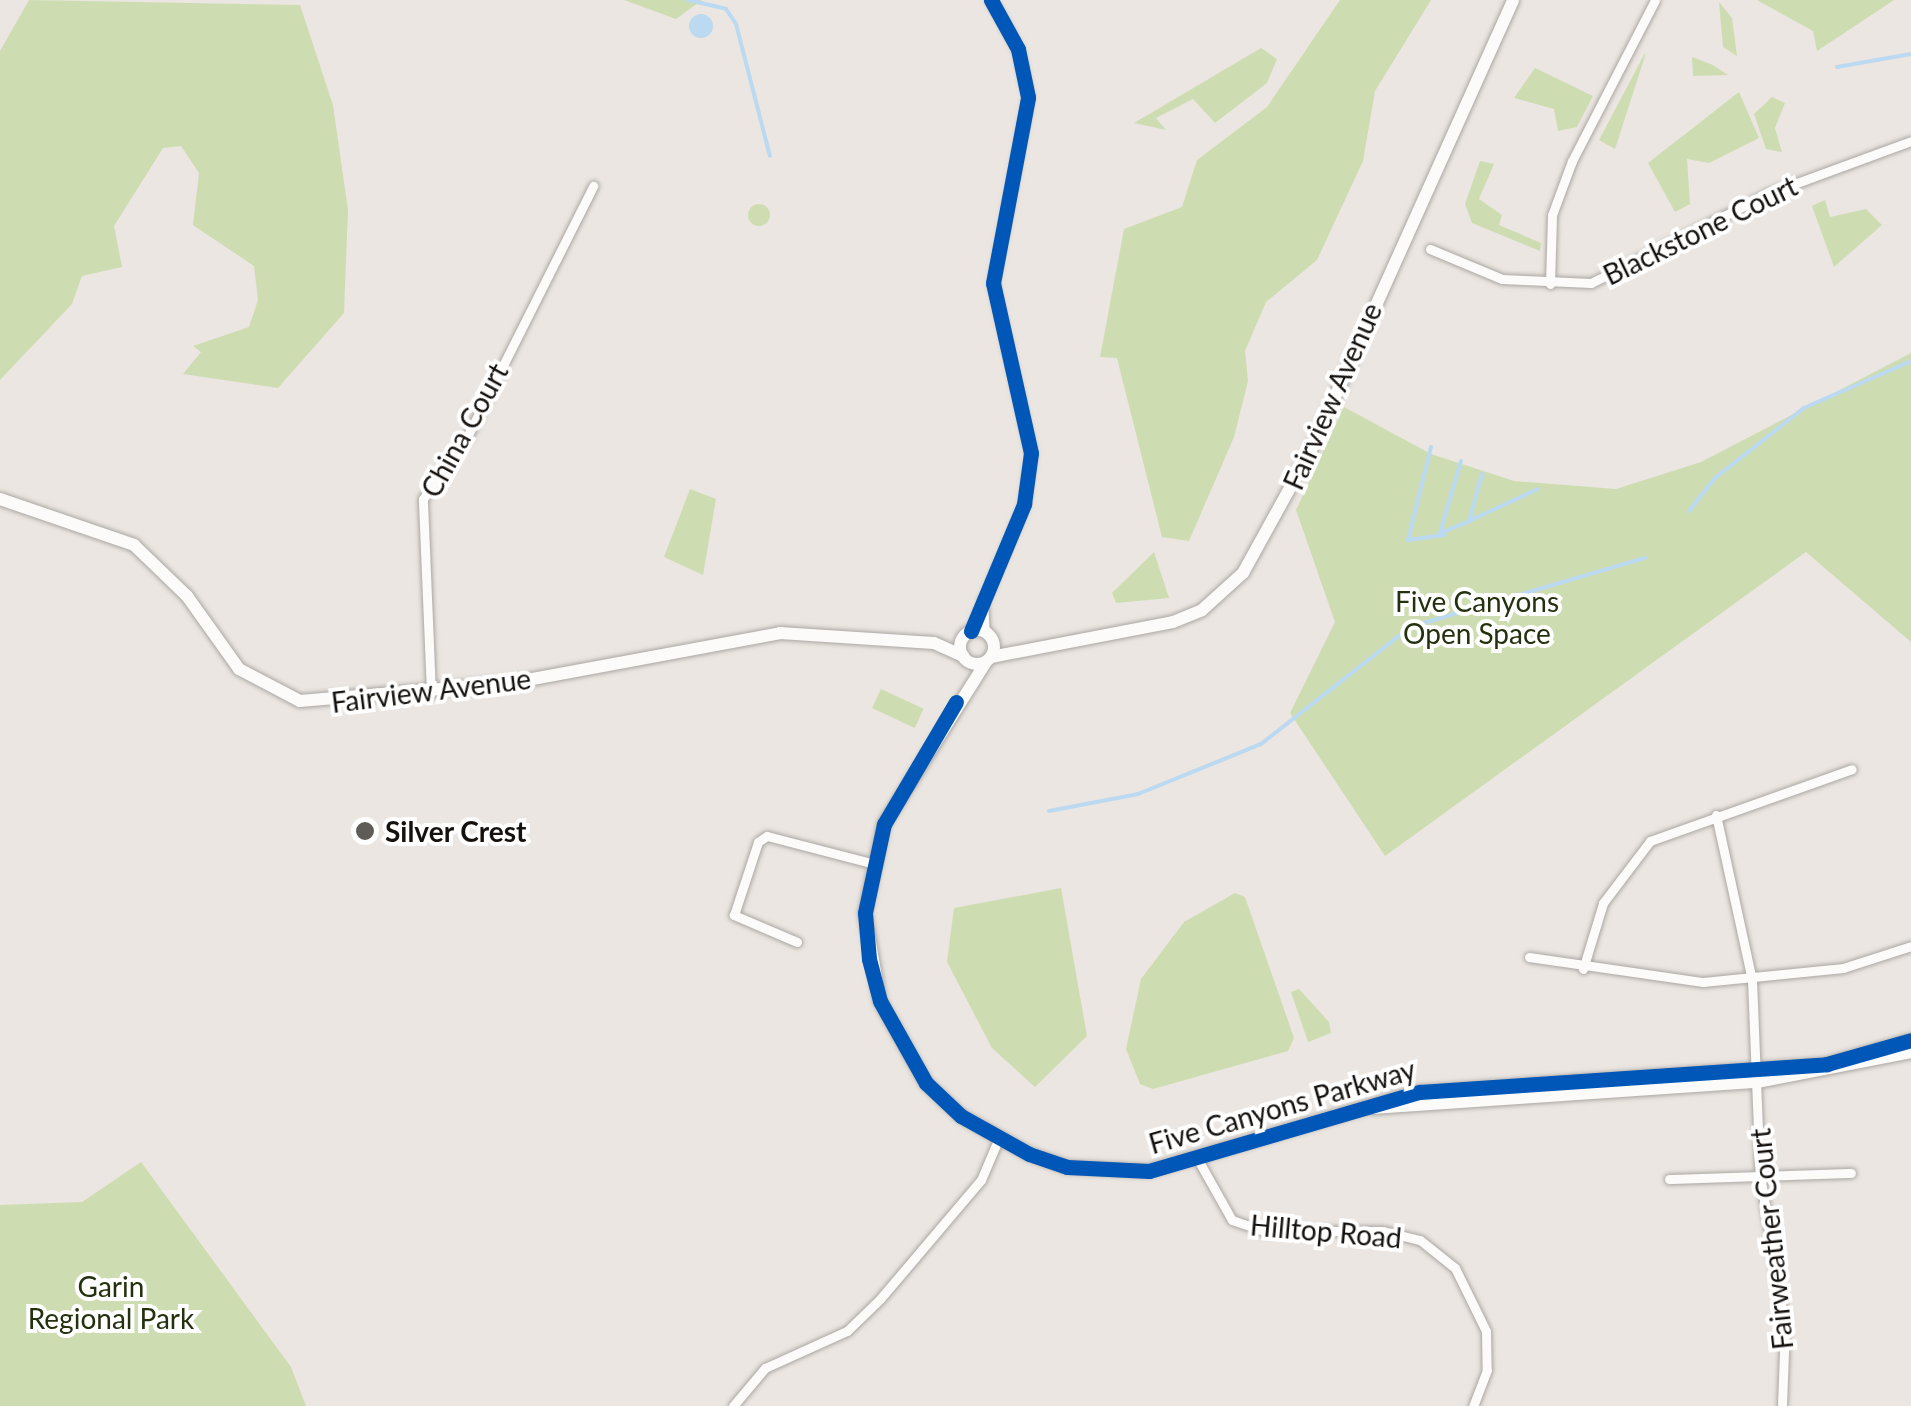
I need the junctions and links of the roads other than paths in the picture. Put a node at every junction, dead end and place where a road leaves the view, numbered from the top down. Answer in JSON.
{"nodes":[{"id":1,"x":991,"y":0,"type":"edge"},
{"id":2,"x":1513,"y":0,"type":"edge"},
{"id":3,"x":1655,"y":0,"type":"edge"},
{"id":4,"x":1911,"y":141,"type":"edge"},
{"id":5,"x":593,"y":186,"type":"dead end"},
{"id":6,"x":1430,"y":250,"type":"dead end"},
{"id":7,"x":1550,"y":284,"type":"junction"},
{"id":8,"x":0,"y":499,"type":"edge"},
{"id":9,"x":978,"y":635,"type":"junction"},
{"id":10,"x":934,"y":643,"type":"junction"},
{"id":11,"x":1024,"y":644,"type":"junction"},
{"id":12,"x":964,"y":658,"type":"junction"},
{"id":13,"x":988,"y":659,"type":"junction"},
{"id":14,"x":431,"y":694,"type":"junction"},
{"id":15,"x":956,"y":702,"type":"junction"},
{"id":16,"x":1852,"y":769,"type":"dead end"},
{"id":17,"x":1716,"y":815,"type":"junction"},
{"id":18,"x":871,"y":863,"type":"junction"},
{"id":19,"x":797,"y":942,"type":"dead end"},
{"id":20,"x":1911,"y":946,"type":"edge"},
{"id":21,"x":1529,"y":957,"type":"dead end"},
{"id":22,"x":1583,"y":970,"type":"junction"},
{"id":23,"x":1752,"y":980,"type":"junction"},
{"id":24,"x":1911,"y":1040,"type":"edge"},
{"id":25,"x":1911,"y":1052,"type":"edge"},
{"id":26,"x":1757,"y":1077,"type":"junction"},
{"id":27,"x":998,"y":1140,"type":"junction"},
{"id":28,"x":1197,"y":1158,"type":"junction"},
{"id":29,"x":1852,"y":1173,"type":"dead end"},
{"id":30,"x":1760,"y":1174,"type":"junction"},
{"id":31,"x":1670,"y":1180,"type":"dead end"},
{"id":32,"x":733,"y":1406,"type":"edge"},
{"id":33,"x":1473,"y":1406,"type":"edge"},
{"id":34,"x":1782,"y":1406,"type":"edge"}],
"edges":[{"from":1,"to":9,"type":"street"},
{"from":2,"to":11,"type":"main road","name":"Fairview Avenue"},
{"from":3,"to":7,"type":"street"},
{"from":4,"to":7,"type":"street","name":"Blackstone Court"},
{"from":5,"to":14,"type":"street","name":"China Court"},
{"from":6,"to":7,"type":"street","name":"Blackstone Court"},
{"from":8,"to":14,"type":"main road","name":"Fairview Avenue"},
{"from":9,"to":10,"type":"main road","name":"Fairview Avenue"},
{"from":9,"to":11,"type":"main road","name":"Fairview Avenue"},
{"from":9,"to":12,"type":"main road"},
{"from":9,"to":13,"type":"main road"},
{"from":10,"to":12,"type":"main road","name":"Fairview Avenue"},
{"from":10,"to":14,"type":"main road","name":"Fairview Avenue"},
{"from":11,"to":13,"type":"main road","name":"Fairview Avenue"},
{"from":12,"to":13,"type":"main road","name":"Fairview Avenue"},
{"from":12,"to":15,"type":"main road","name":"Five Canyons Parkway"},
{"from":13,"to":15,"type":"main road","name":"Five Canyons Parkway"},
{"from":15,"to":18,"type":"main road","name":"Five Canyons Parkway"},
{"from":16,"to":17,"type":"street"},
{"from":17,"to":22,"type":"street"},
{"from":17,"to":23,"type":"street","name":"Fairweather Court"},
{"from":18,"to":19,"type":"street"},
{"from":18,"to":27,"type":"main road","name":"Five Canyons Parkway"},
{"from":20,"to":23,"type":"street"},
{"from":21,"to":22,"type":"street"},
{"from":22,"to":23,"type":"street"},
{"from":23,"to":26,"type":"street","name":"Fairweather Court"},
{"from":24,"to":26,"type":"main road","name":"Five Canyons Parkway"},
{"from":25,"to":26,"type":"main road","name":"Five Canyons Parkway"},
{"from":26,"to":28,"type":"main road","name":"Five Canyons Parkway"},
{"from":26,"to":30,"type":"street","name":"Fairweather Court"},
{"from":27,"to":28,"type":"main road","name":"Five Canyons Parkway"},
{"from":27,"to":32,"type":"street"},
{"from":28,"to":33,"type":"street","name":"Hilltop Road"},
{"from":29,"to":30,"type":"street"},
{"from":30,"to":31,"type":"street"},
{"from":30,"to":34,"type":"street","name":"Fairweather Court"}]}
